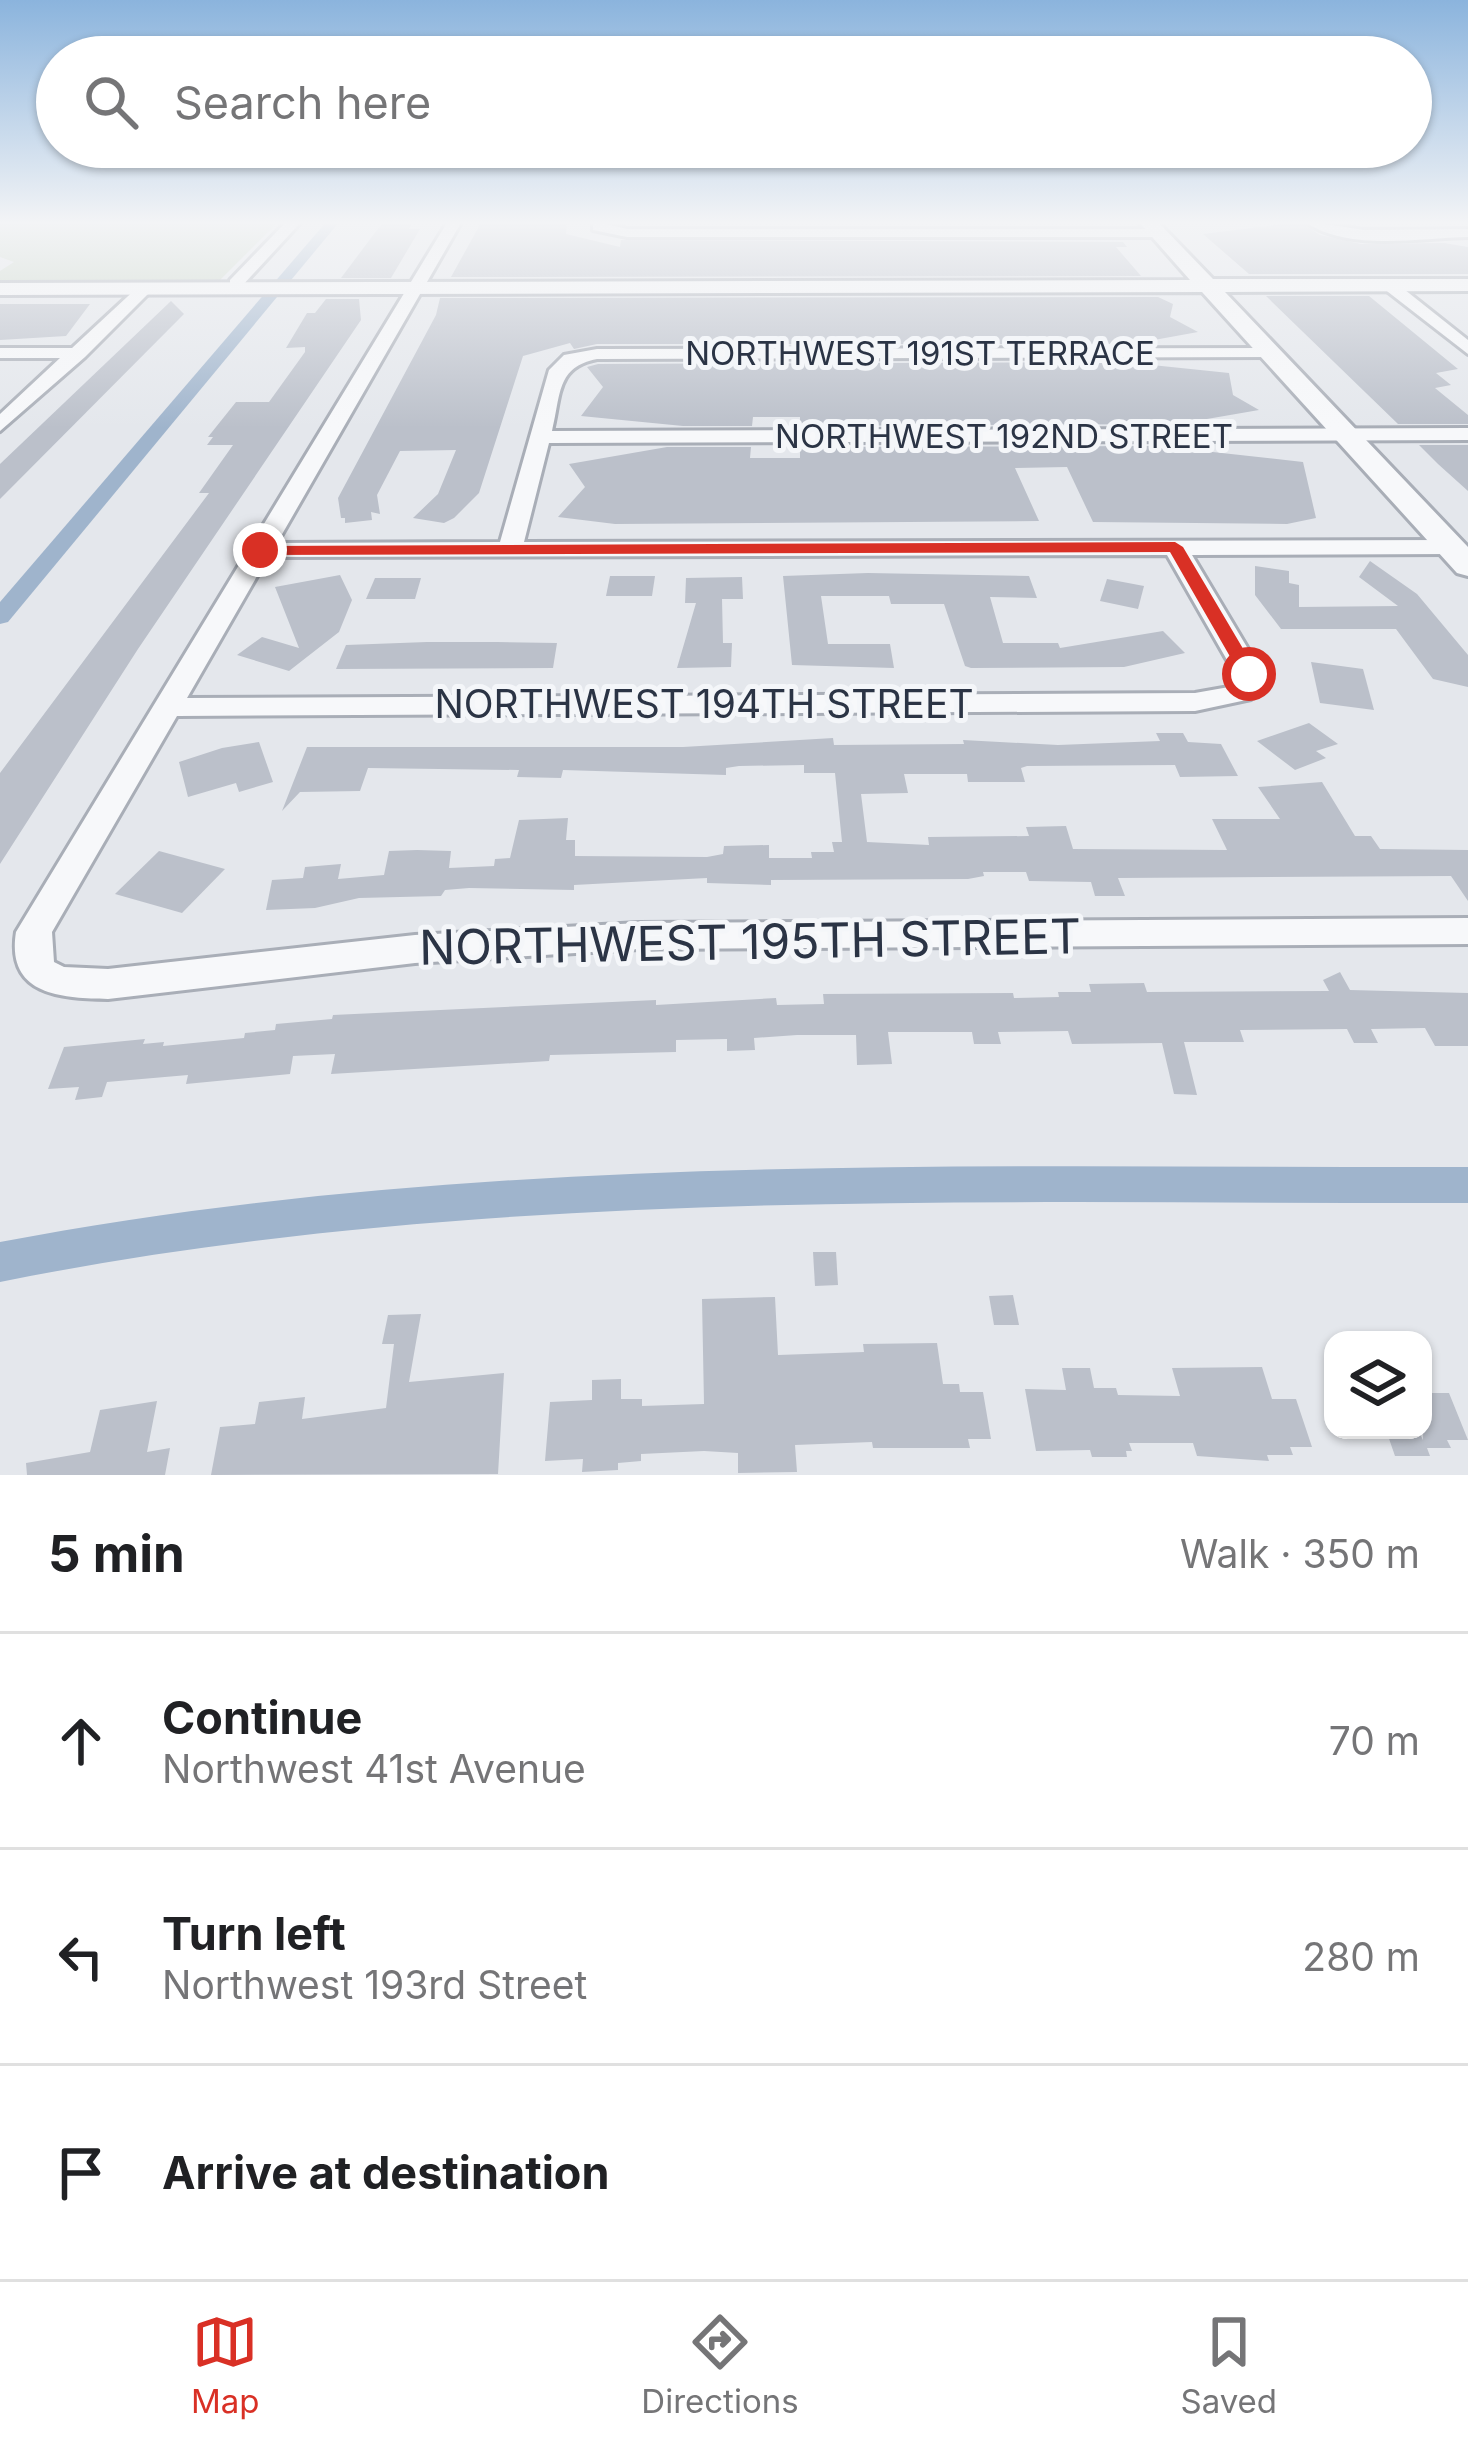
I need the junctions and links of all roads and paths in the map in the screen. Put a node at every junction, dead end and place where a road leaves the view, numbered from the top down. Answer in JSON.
{"nodes":[{"id":1,"x":144,"y":290,"type":"edge"},
{"id":2,"x":413,"y":290,"type":"edge"},
{"id":3,"x":1212,"y":290,"type":"edge"},
{"id":4,"x":1395,"y":290,"type":"edge"},
{"id":5,"x":1468,"y":349,"type":"edge"},
{"id":6,"x":1270,"y":352,"type":"junction"},
{"id":7,"x":0,"y":353,"type":"edge"},
{"id":8,"x":79,"y":353,"type":"junction"},
{"id":9,"x":0,"y":425,"type":"edge"},
{"id":10,"x":1468,"y":434,"type":"edge"},
{"id":11,"x":1347,"y":435,"type":"junction"},
{"id":12,"x":540,"y":437,"type":"junction"},
{"id":13,"x":1175,"y":547,"type":"junction"},
{"id":14,"x":260,"y":550,"type":"junction"},
{"id":15,"x":510,"y":550,"type":"junction"},
{"id":16,"x":1459,"y":556,"type":"edge"},
{"id":17,"x":167,"y":707,"type":"junction"},
{"id":18,"x":1468,"y":932,"type":"edge"}],
"edges":[{"from":1,"to":8,"type":"street"},
{"from":2,"to":14,"type":"street"},
{"from":3,"to":6,"type":"street"},
{"from":4,"to":5,"type":"street"},
{"from":6,"to":11,"type":"street"},
{"from":6,"to":12,"type":"street","name":"NORTHWEST 191ST TERRACE"},
{"from":7,"to":8,"type":"street"},
{"from":8,"to":9,"type":"street"},
{"from":10,"to":11,"type":"street","name":"NORTHWEST 192ND STREET"},
{"from":11,"to":12,"type":"street","name":"NORTHWEST 192ND STREET"},
{"from":11,"to":16,"type":"street"},
{"from":12,"to":15,"type":"street"},
{"from":13,"to":15,"type":"street"},
{"from":13,"to":16,"type":"street"},
{"from":13,"to":17,"type":"street","name":"NORTHWEST 194TH STREET"},
{"from":14,"to":15,"type":"street"},
{"from":14,"to":17,"type":"street"},
{"from":17,"to":18,"type":"street","name":"NORTHWEST 195TH STREET"}]}
